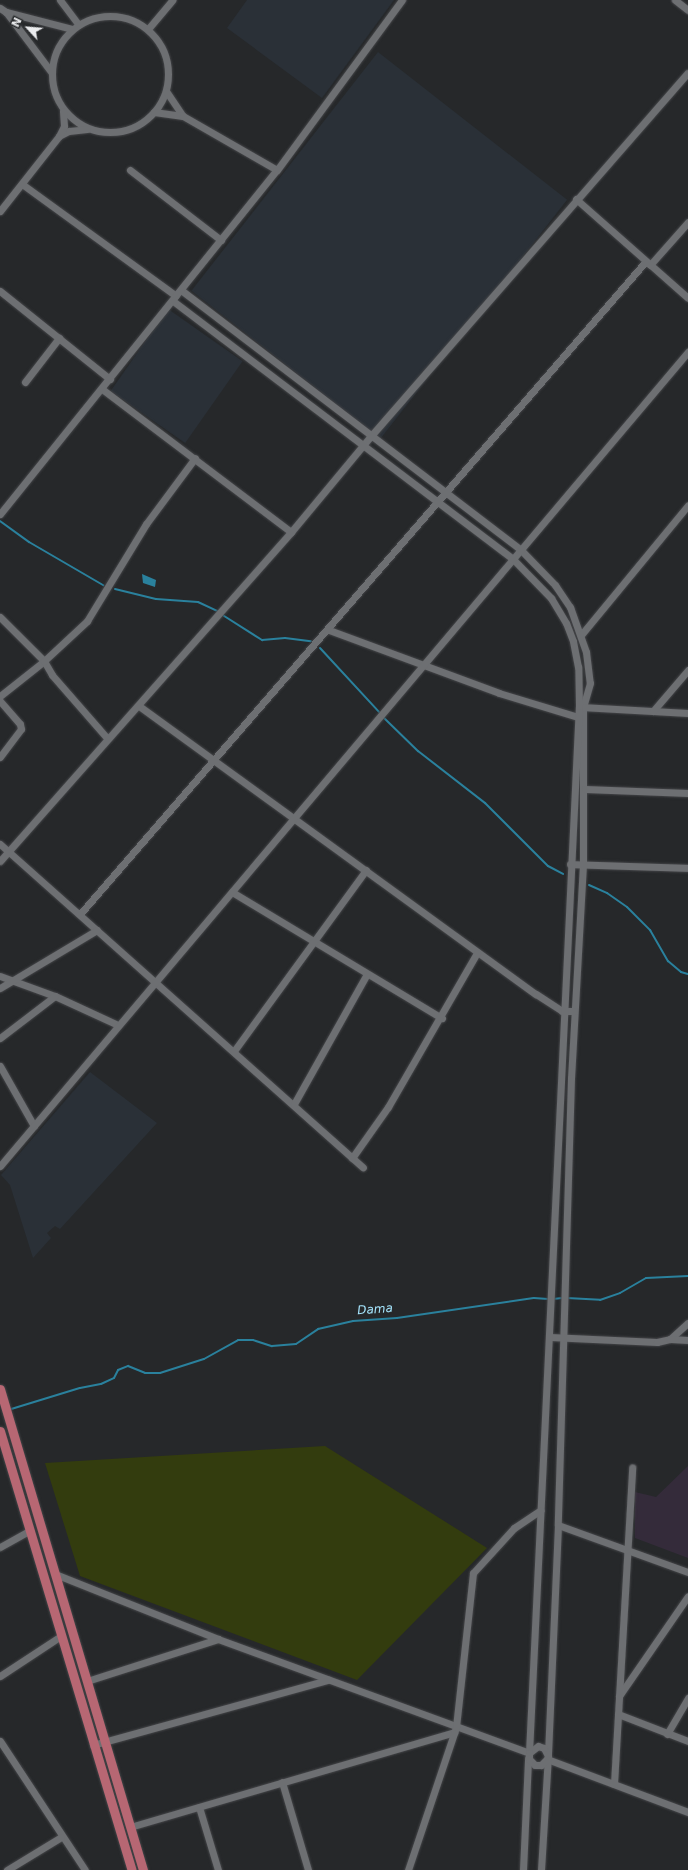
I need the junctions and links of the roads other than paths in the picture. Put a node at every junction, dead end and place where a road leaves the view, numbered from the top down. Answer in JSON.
{"nodes":[{"id":1,"x":60,"y":0,"type":"edge"},
{"id":2,"x":172,"y":0,"type":"edge"},
{"id":3,"x":402,"y":0,"type":"edge"},
{"id":4,"x":675,"y":0,"type":"edge"},
{"id":5,"x":3,"y":10,"type":"edge"},
{"id":6,"x":688,"y":10,"type":"edge"},
{"id":7,"x":79,"y":25,"type":"junction"},
{"id":8,"x":72,"y":29,"type":"junction"},
{"id":9,"x":148,"y":29,"type":"junction"},
{"id":10,"x":52,"y":73,"type":"junction"},
{"id":11,"x":688,"y":73,"type":"edge"},
{"id":12,"x":166,"y":91,"type":"junction"},
{"id":13,"x":61,"y":105,"type":"junction"},
{"id":14,"x":154,"y":112,"type":"junction"},
{"id":15,"x":183,"y":116,"type":"junction"},
{"id":16,"x":93,"y":130,"type":"junction"},
{"id":17,"x":58,"y":136,"type":"junction"},
{"id":18,"x":130,"y":170,"type":"dead end"},
{"id":19,"x":277,"y":170,"type":"junction"},
{"id":20,"x":22,"y":184,"type":"junction"},
{"id":21,"x":576,"y":198,"type":"junction"},
{"id":22,"x":0,"y":211,"type":"edge"},
{"id":23,"x":688,"y":222,"type":"edge"},
{"id":24,"x":221,"y":240,"type":"junction"},
{"id":25,"x":648,"y":263,"type":"junction"},
{"id":26,"x":0,"y":291,"type":"edge"},
{"id":27,"x":177,"y":296,"type":"junction"},
{"id":28,"x":688,"y":298,"type":"edge"},
{"id":29,"x":59,"y":338,"type":"junction"},
{"id":30,"x":688,"y":352,"type":"edge"},
{"id":31,"x":110,"y":379,"type":"junction"},
{"id":32,"x":25,"y":382,"type":"dead end"},
{"id":33,"x":102,"y":389,"type":"junction"},
{"id":34,"x":370,"y":437,"type":"junction"},
{"id":35,"x":362,"y":446,"type":"junction"},
{"id":36,"x":195,"y":458,"type":"junction"},
{"id":37,"x":445,"y":494,"type":"junction"},
{"id":38,"x":438,"y":503,"type":"junction"},
{"id":39,"x":688,"y":506,"type":"edge"},
{"id":40,"x":0,"y":514,"type":"edge"},
{"id":41,"x":291,"y":532,"type":"junction"},
{"id":42,"x":521,"y":550,"type":"junction"},
{"id":43,"x":513,"y":559,"type":"junction"},
{"id":44,"x":0,"y":617,"type":"edge"},
{"id":45,"x":329,"y":630,"type":"junction"},
{"id":46,"x":581,"y":635,"type":"junction"},
{"id":47,"x":44,"y":661,"type":"junction"},
{"id":48,"x":422,"y":666,"type":"junction"},
{"id":49,"x":688,"y":670,"type":"edge"},
{"id":50,"x":0,"y":696,"type":"edge"},
{"id":51,"x":0,"y":701,"type":"edge"},
{"id":52,"x":138,"y":706,"type":"junction"},
{"id":53,"x":581,"y":707,"type":"junction"},
{"id":54,"x":653,"y":711,"type":"junction"},
{"id":55,"x":688,"y":713,"type":"edge"},
{"id":56,"x":578,"y":717,"type":"junction"},
{"id":57,"x":107,"y":738,"type":"junction"},
{"id":58,"x":0,"y":757,"type":"edge"},
{"id":59,"x":212,"y":762,"type":"junction"},
{"id":60,"x":584,"y":789,"type":"junction"},
{"id":61,"x":688,"y":793,"type":"edge"},
{"id":62,"x":293,"y":819,"type":"junction"},
{"id":63,"x":0,"y":844,"type":"edge"},
{"id":64,"x":8,"y":852,"type":"junction"},
{"id":65,"x":0,"y":861,"type":"edge"},
{"id":66,"x":570,"y":864,"type":"junction"},
{"id":67,"x":583,"y":864,"type":"junction"},
{"id":68,"x":688,"y":868,"type":"edge"},
{"id":69,"x":366,"y":870,"type":"junction"},
{"id":70,"x":232,"y":892,"type":"junction"},
{"id":71,"x":80,"y":914,"type":"junction"},
{"id":72,"x":97,"y":930,"type":"junction"},
{"id":73,"x":314,"y":939,"type":"junction"},
{"id":74,"x":477,"y":953,"type":"junction"},
{"id":75,"x":367,"y":974,"type":"junction"},
{"id":76,"x":0,"y":976,"type":"edge"},
{"id":77,"x":16,"y":980,"type":"junction"},
{"id":78,"x":156,"y":981,"type":"junction"},
{"id":79,"x":0,"y":988,"type":"edge"},
{"id":80,"x":54,"y":996,"type":"junction"},
{"id":81,"x":562,"y":1011,"type":"junction"},
{"id":82,"x":574,"y":1011,"type":"junction"},
{"id":83,"x":442,"y":1018,"type":"junction"},
{"id":84,"x":118,"y":1026,"type":"junction"},
{"id":85,"x":0,"y":1038,"type":"edge"},
{"id":86,"x":234,"y":1051,"type":"junction"},
{"id":87,"x":0,"y":1066,"type":"edge"},
{"id":88,"x":294,"y":1104,"type":"junction"},
{"id":89,"x":34,"y":1126,"type":"junction"},
{"id":90,"x":352,"y":1158,"type":"junction"},
{"id":91,"x":0,"y":1166,"type":"edge"},
{"id":92,"x":363,"y":1167,"type":"dead end"},
{"id":93,"x":688,"y":1322,"type":"edge"},
{"id":94,"x":550,"y":1337,"type":"junction"},
{"id":95,"x":564,"y":1337,"type":"junction"},
{"id":96,"x":670,"y":1338,"type":"junction"},
{"id":97,"x":688,"y":1340,"type":"edge"},
{"id":98,"x":1,"y":1393,"type":"edge"},
{"id":99,"x":0,"y":1431,"type":"edge"},
{"id":100,"x":2,"y":1446,"type":"edge"},
{"id":101,"x":632,"y":1468,"type":"dead end"},
{"id":102,"x":541,"y":1510,"type":"junction"},
{"id":103,"x":558,"y":1525,"type":"junction"},
{"id":104,"x":30,"y":1530,"type":"junction"},
{"id":105,"x":0,"y":1547,"type":"edge"},
{"id":106,"x":627,"y":1550,"type":"junction"},
{"id":107,"x":688,"y":1572,"type":"edge"},
{"id":108,"x":55,"y":1574,"type":"junction"},
{"id":109,"x":688,"y":1596,"type":"edge"},
{"id":110,"x":61,"y":1636,"type":"junction"},
{"id":111,"x":218,"y":1639,"type":"junction"},
{"id":112,"x":0,"y":1676,"type":"edge"},
{"id":113,"x":328,"y":1680,"type":"junction"},
{"id":114,"x":87,"y":1681,"type":"junction"},
{"id":115,"x":619,"y":1697,"type":"junction"},
{"id":116,"x":688,"y":1698,"type":"edge"},
{"id":117,"x":618,"y":1714,"type":"junction"},
{"id":118,"x":455,"y":1729,"type":"junction"},
{"id":119,"x":667,"y":1734,"type":"junction"},
{"id":120,"x":0,"y":1741,"type":"edge"},
{"id":121,"x":688,"y":1741,"type":"edge"},
{"id":122,"x":104,"y":1742,"type":"junction"},
{"id":123,"x":93,"y":1745,"type":"junction"},
{"id":124,"x":528,"y":1755,"type":"junction"},
{"id":125,"x":548,"y":1757,"type":"junction"},
{"id":126,"x":282,"y":1782,"type":"junction"},
{"id":127,"x":614,"y":1784,"type":"junction"},
{"id":128,"x":199,"y":1806,"type":"junction"},
{"id":129,"x":688,"y":1812,"type":"edge"},
{"id":130,"x":130,"y":1827,"type":"junction"},
{"id":131,"x":61,"y":1837,"type":"junction"},
{"id":132,"x":7,"y":1870,"type":"edge"},
{"id":133,"x":85,"y":1870,"type":"edge"},
{"id":134,"x":132,"y":1870,"type":"edge"},
{"id":135,"x":143,"y":1870,"type":"edge"},
{"id":136,"x":218,"y":1870,"type":"edge"},
{"id":137,"x":308,"y":1870,"type":"edge"},
{"id":138,"x":408,"y":1870,"type":"edge"},
{"id":139,"x":523,"y":1870,"type":"edge"},
{"id":140,"x":541,"y":1870,"type":"edge"}],
"edges":[{"from":1,"to":7,"type":"street"},
{"from":2,"to":9,"type":"street"},
{"from":3,"to":19,"type":"street"},
{"from":4,"to":6,"type":"street"},
{"from":5,"to":8,"type":"street"},
{"from":5,"to":10,"type":"street"},
{"from":7,"to":8,"type":"street"},
{"from":7,"to":9,"type":"street"},
{"from":8,"to":10,"type":"street"},
{"from":9,"to":12,"type":"street"},
{"from":10,"to":13,"type":"street"},
{"from":11,"to":21,"type":"street"},
{"from":12,"to":14,"type":"street"},
{"from":12,"to":15,"type":"street"},
{"from":13,"to":16,"type":"street"},
{"from":13,"to":17,"type":"street"},
{"from":14,"to":15,"type":"street"},
{"from":14,"to":16,"type":"street"},
{"from":15,"to":19,"type":"street"},
{"from":16,"to":17,"type":"street"},
{"from":17,"to":20,"type":"street"},
{"from":18,"to":24,"type":"street"},
{"from":19,"to":24,"type":"street"},
{"from":20,"to":22,"type":"street"},
{"from":20,"to":27,"type":"street"},
{"from":21,"to":25,"type":"street"},
{"from":21,"to":34,"type":"street"},
{"from":23,"to":25,"type":"street"},
{"from":24,"to":27,"type":"street"},
{"from":25,"to":28,"type":"street"},
{"from":25,"to":37,"type":"street"},
{"from":26,"to":29,"type":"street"},
{"from":27,"to":31,"type":"street"},
{"from":27,"to":34,"type":"street"},
{"from":27,"to":35,"type":"street"},
{"from":29,"to":31,"type":"street"},
{"from":29,"to":32,"type":"street"},
{"from":30,"to":42,"type":"street"},
{"from":31,"to":33,"type":"street"},
{"from":33,"to":36,"type":"street"},
{"from":33,"to":40,"type":"street"},
{"from":34,"to":35,"type":"street"},
{"from":34,"to":37,"type":"street"},
{"from":35,"to":38,"type":"street"},
{"from":35,"to":41,"type":"street"},
{"from":36,"to":41,"type":"street"},
{"from":36,"to":47,"type":"street"},
{"from":37,"to":38,"type":"street"},
{"from":37,"to":42,"type":"street"},
{"from":38,"to":43,"type":"street"},
{"from":38,"to":45,"type":"street"},
{"from":39,"to":46,"type":"street"},
{"from":41,"to":52,"type":"street"},
{"from":42,"to":43,"type":"street"},
{"from":42,"to":46,"type":"street"},
{"from":43,"to":48,"type":"street"},
{"from":43,"to":53,"type":"street"},
{"from":44,"to":47,"type":"street"},
{"from":45,"to":48,"type":"street"},
{"from":45,"to":59,"type":"street"},
{"from":46,"to":53,"type":"street"},
{"from":47,"to":50,"type":"street"},
{"from":47,"to":57,"type":"street"},
{"from":48,"to":56,"type":"street"},
{"from":48,"to":62,"type":"street"},
{"from":49,"to":54,"type":"street"},
{"from":51,"to":58,"type":"street"},
{"from":52,"to":57,"type":"street"},
{"from":52,"to":59,"type":"street"},
{"from":53,"to":54,"type":"street"},
{"from":53,"to":56,"type":"street"},
{"from":53,"to":60,"type":"street"},
{"from":54,"to":55,"type":"street"},
{"from":56,"to":66,"type":"street"},
{"from":57,"to":64,"type":"street"},
{"from":59,"to":62,"type":"street"},
{"from":59,"to":71,"type":"street"},
{"from":60,"to":61,"type":"street"},
{"from":60,"to":67,"type":"street"},
{"from":62,"to":69,"type":"street"},
{"from":62,"to":70,"type":"street"},
{"from":63,"to":64,"type":"street"},
{"from":64,"to":65,"type":"street"},
{"from":64,"to":71,"type":"street"},
{"from":66,"to":67,"type":"street"},
{"from":66,"to":81,"type":"street"},
{"from":67,"to":68,"type":"street"},
{"from":67,"to":82,"type":"street"},
{"from":69,"to":73,"type":"street"},
{"from":69,"to":74,"type":"street"},
{"from":70,"to":73,"type":"street"},
{"from":70,"to":78,"type":"street"},
{"from":71,"to":72,"type":"street"},
{"from":72,"to":77,"type":"street"},
{"from":72,"to":78,"type":"street"},
{"from":73,"to":75,"type":"street"},
{"from":73,"to":86,"type":"street"},
{"from":74,"to":81,"type":"street"},
{"from":74,"to":83,"type":"street"},
{"from":75,"to":83,"type":"street"},
{"from":75,"to":88,"type":"street"},
{"from":76,"to":77,"type":"street"},
{"from":77,"to":79,"type":"street"},
{"from":77,"to":80,"type":"street"},
{"from":78,"to":84,"type":"street"},
{"from":78,"to":86,"type":"street"},
{"from":80,"to":84,"type":"street"},
{"from":80,"to":85,"type":"street"},
{"from":81,"to":82,"type":"street"},
{"from":81,"to":94,"type":"street"},
{"from":82,"to":95,"type":"street"},
{"from":83,"to":90,"type":"street"},
{"from":84,"to":89,"type":"street"},
{"from":86,"to":88,"type":"street"},
{"from":87,"to":89,"type":"street"},
{"from":88,"to":90,"type":"street"},
{"from":89,"to":91,"type":"street"},
{"from":90,"to":92,"type":"street"},
{"from":93,"to":96,"type":"street"},
{"from":94,"to":95,"type":"street"},
{"from":94,"to":102,"type":"street"},
{"from":95,"to":96,"type":"street"},
{"from":95,"to":103,"type":"street"},
{"from":96,"to":97,"type":"street"},
{"from":98,"to":108,"type":"main road"},
{"from":99,"to":100,"type":"main road"},
{"from":100,"to":104,"type":"main road"},
{"from":101,"to":106,"type":"street"},
{"from":102,"to":118,"type":"street"},
{"from":102,"to":124,"type":"street"},
{"from":103,"to":106,"type":"street"},
{"from":103,"to":125,"type":"street"},
{"from":104,"to":105,"type":"street"},
{"from":104,"to":110,"type":"main road"},
{"from":106,"to":107,"type":"street"},
{"from":106,"to":115,"type":"street"},
{"from":108,"to":111,"type":"street"},
{"from":108,"to":114,"type":"main road"},
{"from":109,"to":115,"type":"street"},
{"from":110,"to":112,"type":"street"},
{"from":110,"to":123,"type":"main road"},
{"from":111,"to":113,"type":"street"},
{"from":111,"to":114,"type":"street"},
{"from":113,"to":118,"type":"street"},
{"from":113,"to":122,"type":"street"},
{"from":114,"to":122,"type":"main road"},
{"from":115,"to":117,"type":"street"},
{"from":116,"to":119,"type":"street"},
{"from":117,"to":119,"type":"street"},
{"from":117,"to":127,"type":"street"},
{"from":118,"to":124,"type":"street"},
{"from":118,"to":126,"type":"street"},
{"from":118,"to":138,"type":"street"},
{"from":119,"to":121,"type":"street"},
{"from":120,"to":131,"type":"street"},
{"from":122,"to":123,"type":"street"},
{"from":122,"to":130,"type":"main road"},
{"from":123,"to":134,"type":"main road"},
{"from":124,"to":125,"type":"street"},
{"from":124,"to":125,"type":"street"},
{"from":124,"to":139,"type":"street"},
{"from":125,"to":127,"type":"street"},
{"from":125,"to":140,"type":"street"},
{"from":126,"to":128,"type":"street"},
{"from":126,"to":137,"type":"street"},
{"from":127,"to":129,"type":"street"},
{"from":128,"to":130,"type":"street"},
{"from":128,"to":136,"type":"street"},
{"from":130,"to":135,"type":"main road"},
{"from":131,"to":132,"type":"street"},
{"from":131,"to":133,"type":"street"}]}
